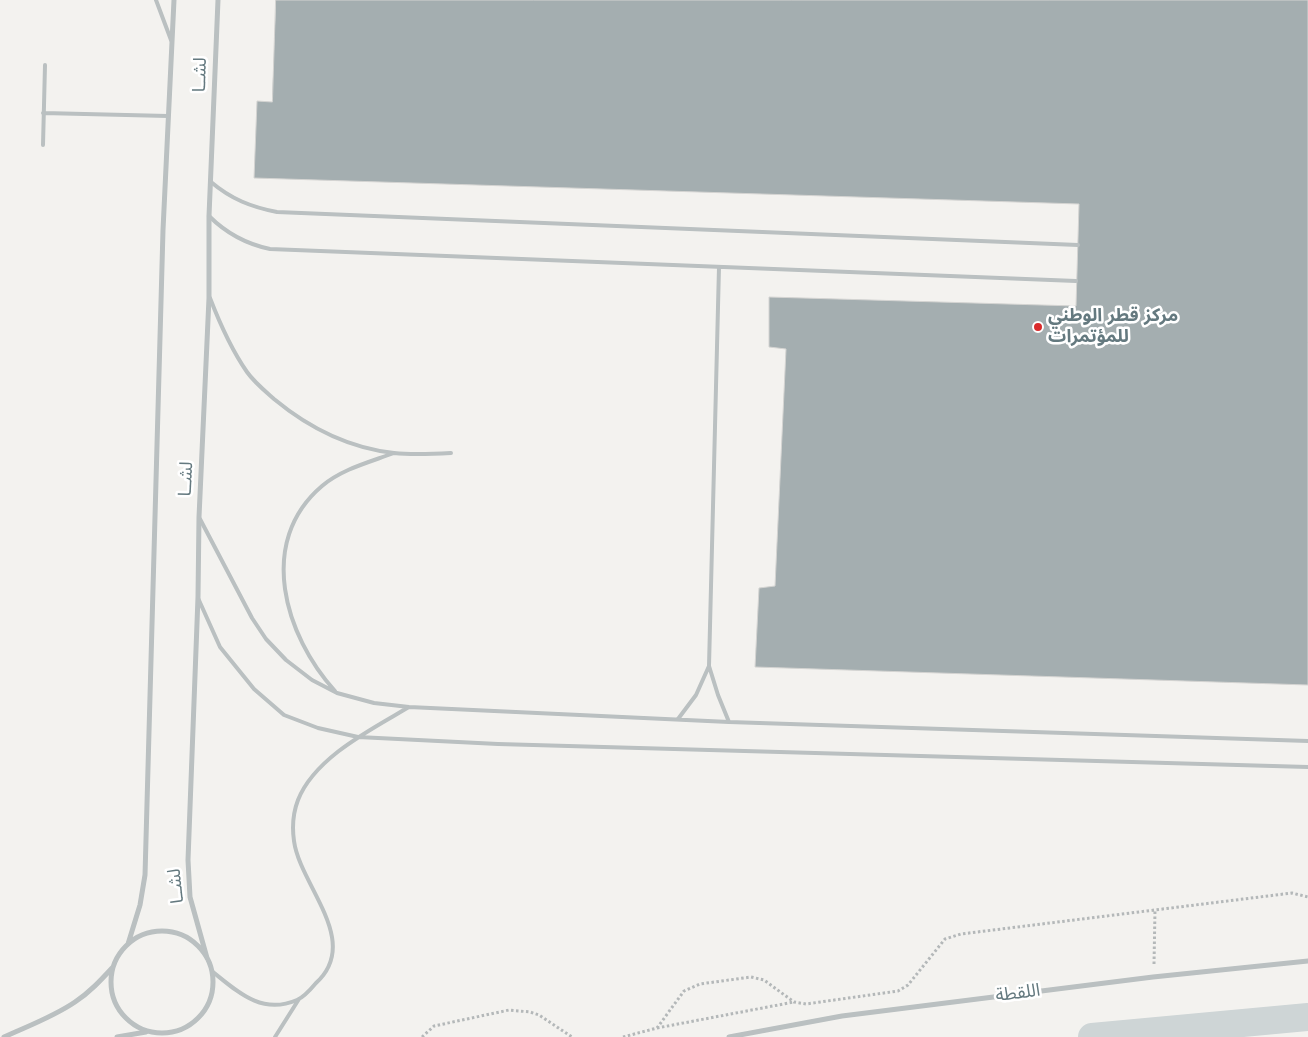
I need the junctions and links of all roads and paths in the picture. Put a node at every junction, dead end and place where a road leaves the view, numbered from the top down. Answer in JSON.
{"nodes":[{"id":1,"x":156,"y":0,"type":"edge"},
{"id":2,"x":174,"y":0,"type":"edge"},
{"id":3,"x":218,"y":0,"type":"edge"},
{"id":4,"x":172,"y":42,"type":"junction"},
{"id":5,"x":45,"y":65,"type":"dead end"},
{"id":6,"x":43,"y":113,"type":"junction"},
{"id":7,"x":168,"y":116,"type":"junction"},
{"id":8,"x":43,"y":145,"type":"dead end"},
{"id":9,"x":211,"y":182,"type":"junction"},
{"id":10,"x":209,"y":216,"type":"junction"},
{"id":11,"x":1078,"y":245,"type":"dead end"},
{"id":12,"x":720,"y":267,"type":"junction"},
{"id":13,"x":1076,"y":281,"type":"dead end"},
{"id":14,"x":210,"y":298,"type":"junction"},
{"id":15,"x":394,"y":453,"type":"junction"},
{"id":16,"x":451,"y":454,"type":"dead end"},
{"id":17,"x":199,"y":517,"type":"junction"},
{"id":18,"x":198,"y":597,"type":"junction"},
{"id":19,"x":709,"y":666,"type":"junction"},
{"id":20,"x":337,"y":694,"type":"junction"},
{"id":21,"x":409,"y":707,"type":"junction"},
{"id":22,"x":678,"y":719,"type":"junction"},
{"id":23,"x":730,"y":722,"type":"junction"},
{"id":24,"x":358,"y":737,"type":"junction"},
{"id":25,"x":1308,"y":741,"type":"edge"},
{"id":26,"x":1308,"y":767,"type":"edge"},
{"id":27,"x":1308,"y":897,"type":"edge"},
{"id":28,"x":1155,"y":910,"type":"junction"},
{"id":29,"x":128,"y":944,"type":"junction"},
{"id":30,"x":207,"y":958,"type":"junction"},
{"id":31,"x":1308,"y":961,"type":"edge"},
{"id":32,"x":113,"y":967,"type":"junction"},
{"id":33,"x":213,"y":972,"type":"junction"},
{"id":34,"x":1153,"y":977,"type":"junction"},
{"id":35,"x":299,"y":999,"type":"junction"},
{"id":36,"x":794,"y":1002,"type":"junction"},
{"id":37,"x":1308,"y":1017,"type":"edge"},
{"id":38,"x":657,"y":1028,"type":"junction"},
{"id":39,"x":147,"y":1032,"type":"junction"},
{"id":40,"x":4,"y":1037,"type":"edge"},
{"id":41,"x":117,"y":1037,"type":"edge"},
{"id":42,"x":275,"y":1037,"type":"edge"},
{"id":43,"x":422,"y":1037,"type":"edge"},
{"id":44,"x":572,"y":1037,"type":"edge"},
{"id":45,"x":623,"y":1037,"type":"edge"},
{"id":46,"x":729,"y":1037,"type":"edge"},
{"id":47,"x":1092,"y":1037,"type":"edge"}],
"edges":[{"from":1,"to":4,"type":"lane"},
{"from":2,"to":4,"type":"street","name":"لشــا"},
{"from":3,"to":9,"type":"street","name":"لشــا"},
{"from":4,"to":7,"type":"street","name":"لشــا"},
{"from":5,"to":6,"type":"lane"},
{"from":6,"to":7,"type":"lane"},
{"from":6,"to":8,"type":"lane"},
{"from":7,"to":29,"type":"street","name":"لشــا"},
{"from":9,"to":10,"type":"street","name":"لشــا"},
{"from":9,"to":11,"type":"lane"},
{"from":10,"to":12,"type":"lane"},
{"from":10,"to":14,"type":"street","name":"لشــا"},
{"from":12,"to":13,"type":"lane"},
{"from":12,"to":19,"type":"lane"},
{"from":14,"to":15,"type":"lane"},
{"from":14,"to":17,"type":"street","name":"لشــا"},
{"from":15,"to":16,"type":"lane"},
{"from":15,"to":20,"type":"lane"},
{"from":17,"to":18,"type":"street","name":"لشــا"},
{"from":17,"to":20,"type":"lane"},
{"from":18,"to":24,"type":"lane"},
{"from":18,"to":30,"type":"street","name":"لشــا"},
{"from":19,"to":22,"type":"lane"},
{"from":19,"to":23,"type":"lane"},
{"from":20,"to":21,"type":"lane"},
{"from":21,"to":22,"type":"lane"},
{"from":21,"to":24,"type":"lane"},
{"from":22,"to":23,"type":"lane"},
{"from":23,"to":25,"type":"lane"},
{"from":24,"to":26,"type":"lane"},
{"from":24,"to":35,"type":"lane"},
{"from":27,"to":28,"type":"path"},
{"from":28,"to":34,"type":"path"},
{"from":28,"to":36,"type":"path"},
{"from":29,"to":30,"type":"street"},
{"from":29,"to":32,"type":"street"},
{"from":30,"to":33,"type":"street"},
{"from":31,"to":34,"type":"street","name":"اللقطة"},
{"from":32,"to":39,"type":"street"},
{"from":32,"to":40,"type":"street"},
{"from":33,"to":35,"type":"lane"},
{"from":33,"to":39,"type":"street"},
{"from":34,"to":46,"type":"street","name":"اللقطة"},
{"from":35,"to":42,"type":"lane"},
{"from":36,"to":38,"type":"path"},
{"from":36,"to":38,"type":"path"},
{"from":37,"to":47,"type":"main road"},
{"from":38,"to":45,"type":"path"},
{"from":39,"to":41,"type":"street"},
{"from":43,"to":44,"type":"path"}]}
